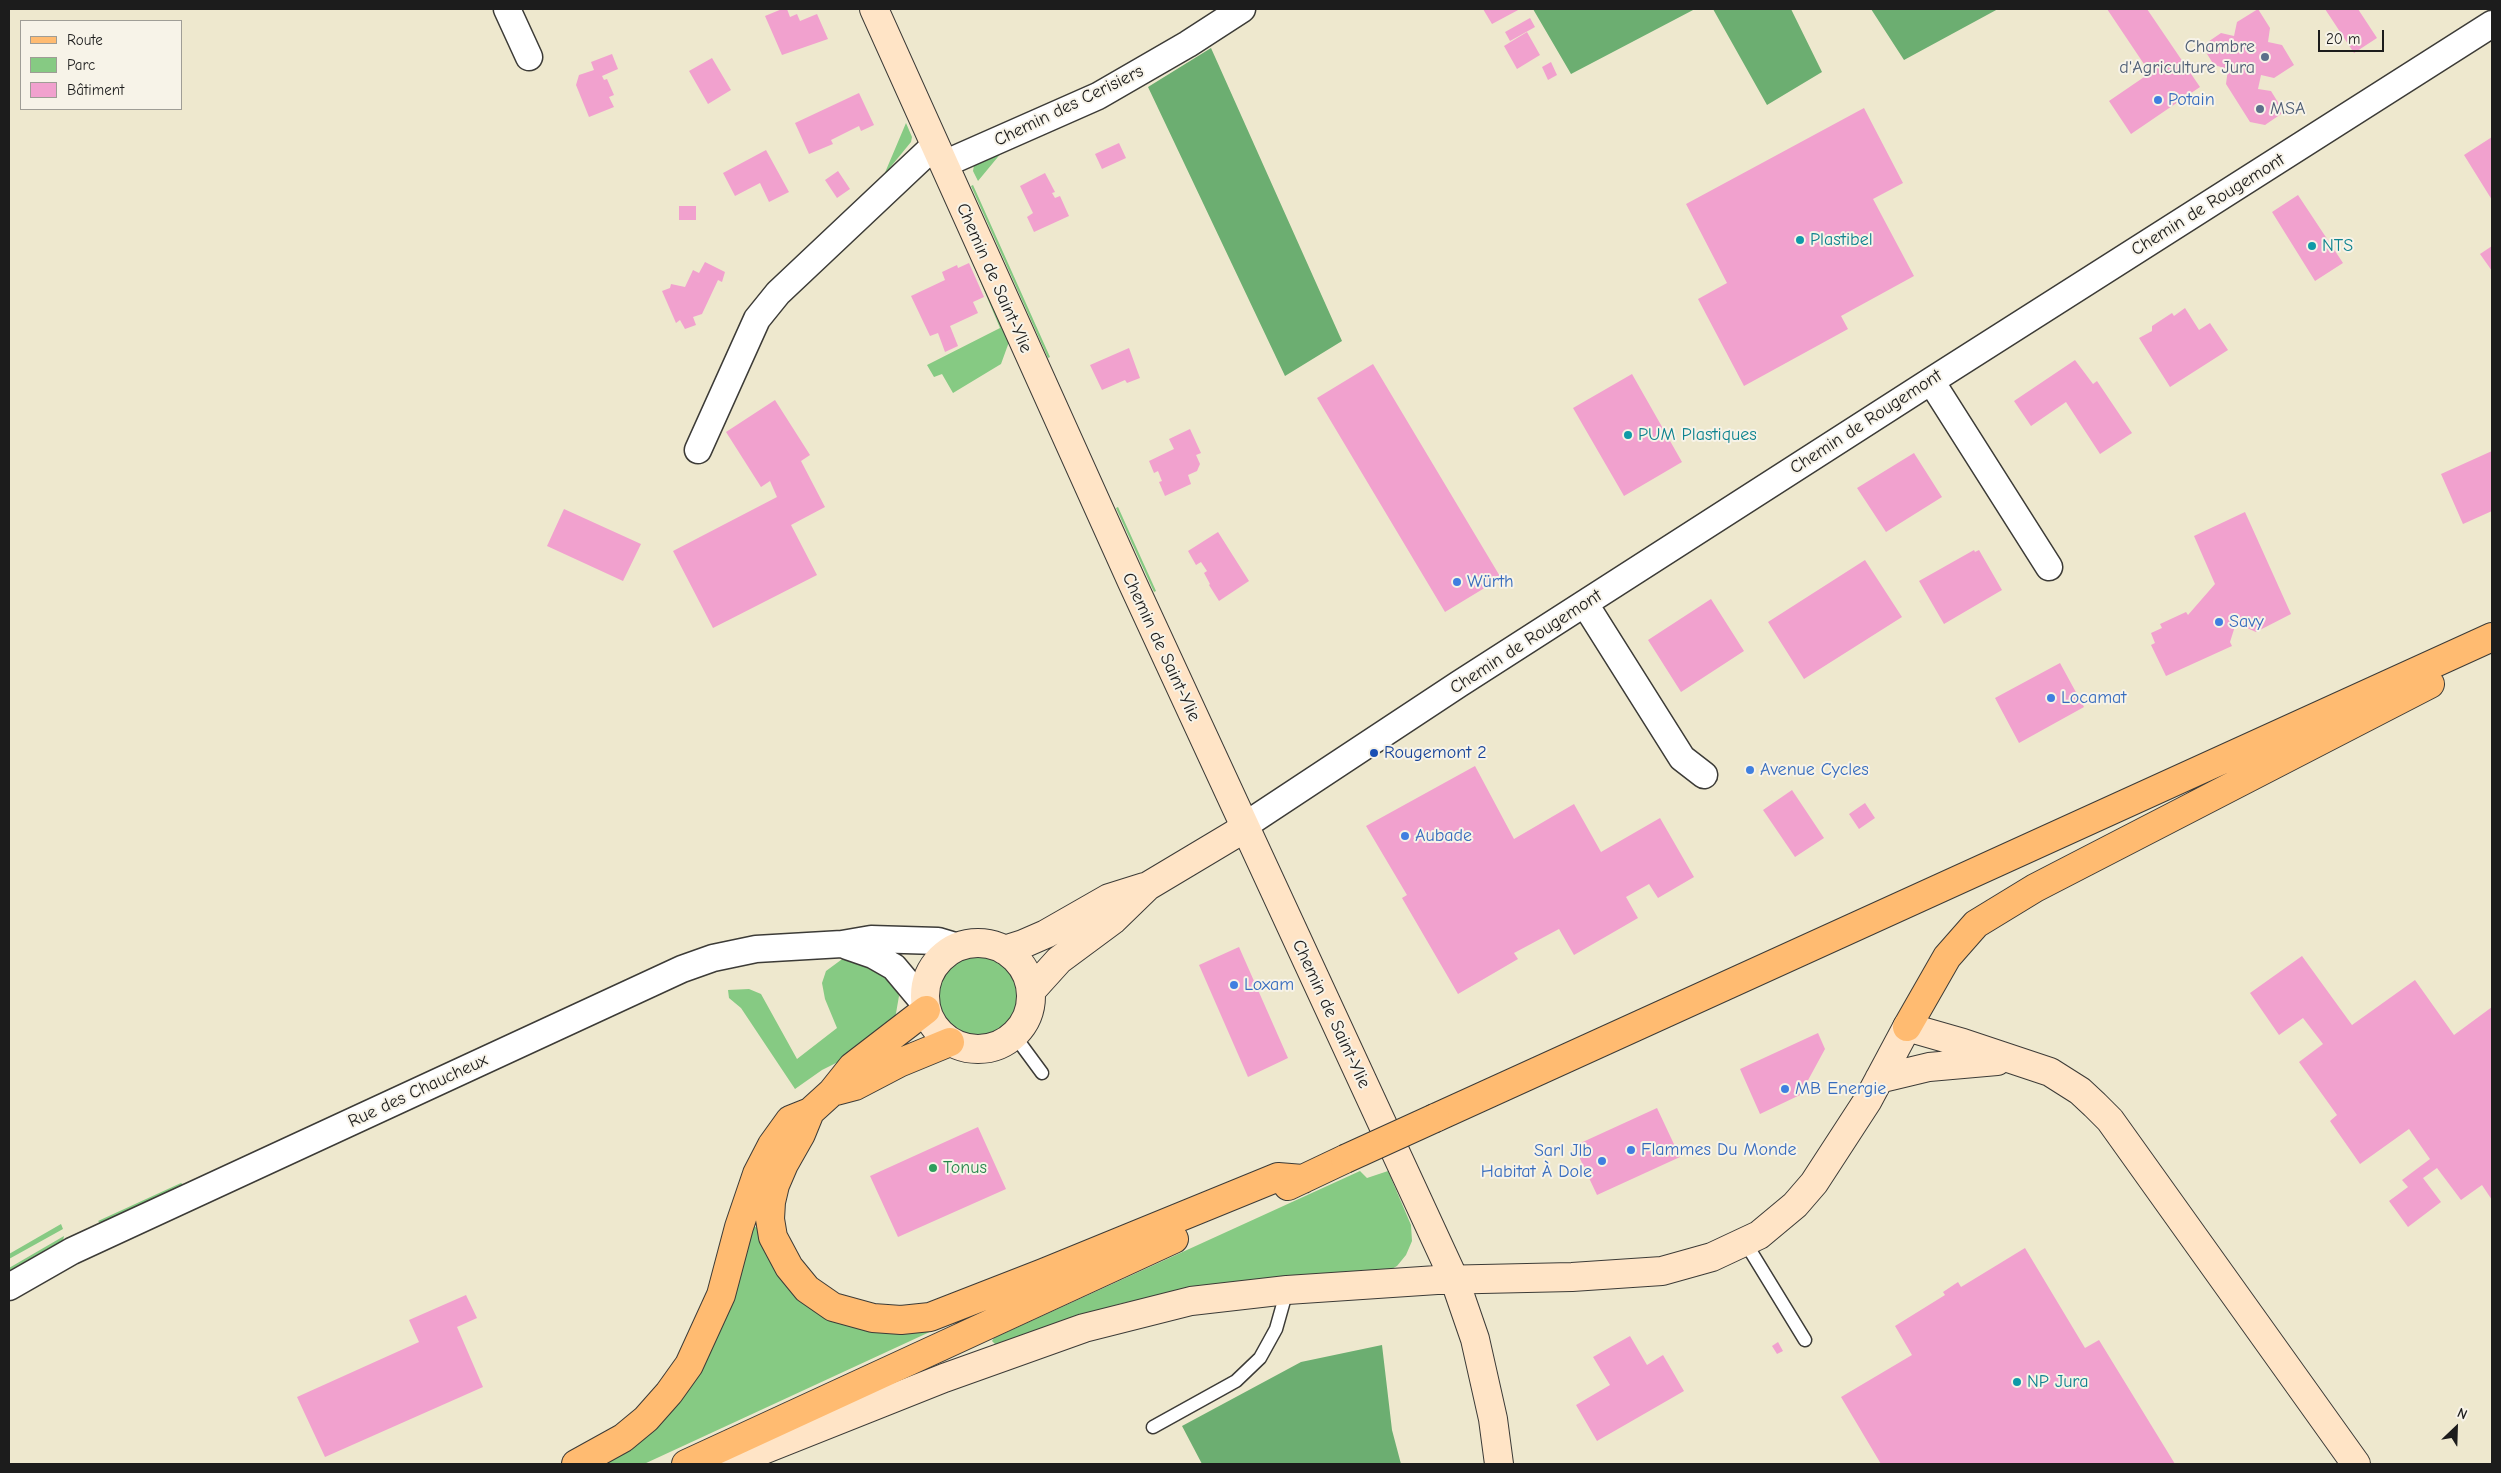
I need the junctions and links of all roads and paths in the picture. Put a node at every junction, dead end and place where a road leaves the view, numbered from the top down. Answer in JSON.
{"nodes":[{"id":1,"x":507,"y":9,"type":"edge"},
{"id":2,"x":874,"y":9,"type":"edge"},
{"id":3,"x":1242,"y":9,"type":"edge"},
{"id":4,"x":2492,"y":24,"type":"edge"},
{"id":5,"x":529,"y":57,"type":"dead end"},
{"id":6,"x":940,"y":155,"type":"junction"},
{"id":7,"x":1931,"y":380,"type":"junction"},
{"id":8,"x":698,"y":450,"type":"dead end"},
{"id":9,"x":2049,"y":567,"type":"dead end"},
{"id":10,"x":1585,"y":604,"type":"junction"},
{"id":11,"x":2492,"y":637,"type":"edge"},
{"id":12,"x":2492,"y":652,"type":"edge"},
{"id":13,"x":1704,"y":775,"type":"dead end"},
{"id":14,"x":1244,"y":826,"type":"junction"},
{"id":15,"x":1148,"y":886,"type":"junction"},
{"id":16,"x":842,"y":944,"type":"junction"},
{"id":17,"x":958,"y":947,"type":"junction"},
{"id":18,"x":1004,"y":950,"type":"junction"},
{"id":19,"x":1031,"y":991,"type":"junction"},
{"id":20,"x":926,"y":1007,"type":"junction"},
{"id":21,"x":1907,"y":1027,"type":"junction"},
{"id":22,"x":1014,"y":1035,"type":"junction"},
{"id":23,"x":950,"y":1042,"type":"junction"},
{"id":24,"x":2011,"y":1060,"type":"junction"},
{"id":25,"x":1042,"y":1073,"type":"dead end"},
{"id":26,"x":1879,"y":1079,"type":"junction"},
{"id":27,"x":832,"y":1092,"type":"junction"},
{"id":28,"x":810,"y":1112,"type":"junction"},
{"id":29,"x":1304,"y":1179,"type":"junction"},
{"id":30,"x":1745,"y":1242,"type":"junction"},
{"id":31,"x":1455,"y":1281,"type":"junction"},
{"id":32,"x":9,"y":1287,"type":"edge"},
{"id":33,"x":1286,"y":1290,"type":"junction"},
{"id":34,"x":1805,"y":1340,"type":"dead end"},
{"id":35,"x":1153,"y":1427,"type":"dead end"},
{"id":36,"x":576,"y":1464,"type":"edge"},
{"id":37,"x":686,"y":1464,"type":"edge"},
{"id":38,"x":728,"y":1464,"type":"edge"},
{"id":39,"x":1499,"y":1464,"type":"edge"},
{"id":40,"x":2356,"y":1464,"type":"edge"}],
"edges":[{"from":1,"to":5,"type":"street"},
{"from":2,"to":6,"type":"street","name":"Chemin de Saint-Ylie"},
{"from":3,"to":6,"type":"street","name":"Chemin des Cerisiers"},
{"from":4,"to":7,"type":"street","name":"Chemin de Rougemont"},
{"from":6,"to":8,"type":"street","name":"Chemin des Cerisiers"},
{"from":6,"to":14,"type":"street","name":"Chemin de Saint-Ylie"},
{"from":7,"to":9,"type":"street"},
{"from":7,"to":10,"type":"street","name":"Chemin de Rougemont"},
{"from":10,"to":13,"type":"street"},
{"from":10,"to":14,"type":"street","name":"Chemin de Rougemont"},
{"from":11,"to":29,"type":"main road","bridge":true},
{"from":12,"to":21,"type":"main road"},
{"from":14,"to":15,"type":"street"},
{"from":14,"to":31,"type":"street","name":"Chemin de Saint-Ylie"},
{"from":15,"to":18,"type":"street"},
{"from":15,"to":19,"type":"street"},
{"from":16,"to":17,"type":"street","name":"Rue des Chaucheux"},
{"from":16,"to":20,"type":"street","name":"Rue des Chaucheux"},
{"from":16,"to":32,"type":"street","name":"Rue des Chaucheux"},
{"from":17,"to":18,"type":"street"},
{"from":17,"to":20,"type":"street"},
{"from":18,"to":19,"type":"street"},
{"from":19,"to":22,"type":"street"},
{"from":20,"to":23,"type":"street"},
{"from":20,"to":27,"type":"main road"},
{"from":21,"to":24,"type":"street"},
{"from":21,"to":26,"type":"street"},
{"from":22,"to":23,"type":"street"},
{"from":22,"to":25,"type":"lane"},
{"from":23,"to":27,"type":"main road"},
{"from":24,"to":26,"type":"street"},
{"from":24,"to":40,"type":"street"},
{"from":26,"to":30,"type":"street"},
{"from":27,"to":28,"type":"main road"},
{"from":28,"to":29,"type":"main road"},
{"from":28,"to":36,"type":"main road"},
{"from":29,"to":37,"type":"main road"},
{"from":30,"to":31,"type":"street"},
{"from":30,"to":34,"type":"lane"},
{"from":31,"to":33,"type":"street"},
{"from":31,"to":39,"type":"street","name":"Chemin de Saint-Ylie"},
{"from":33,"to":35,"type":"lane"},
{"from":33,"to":38,"type":"street"}]}
